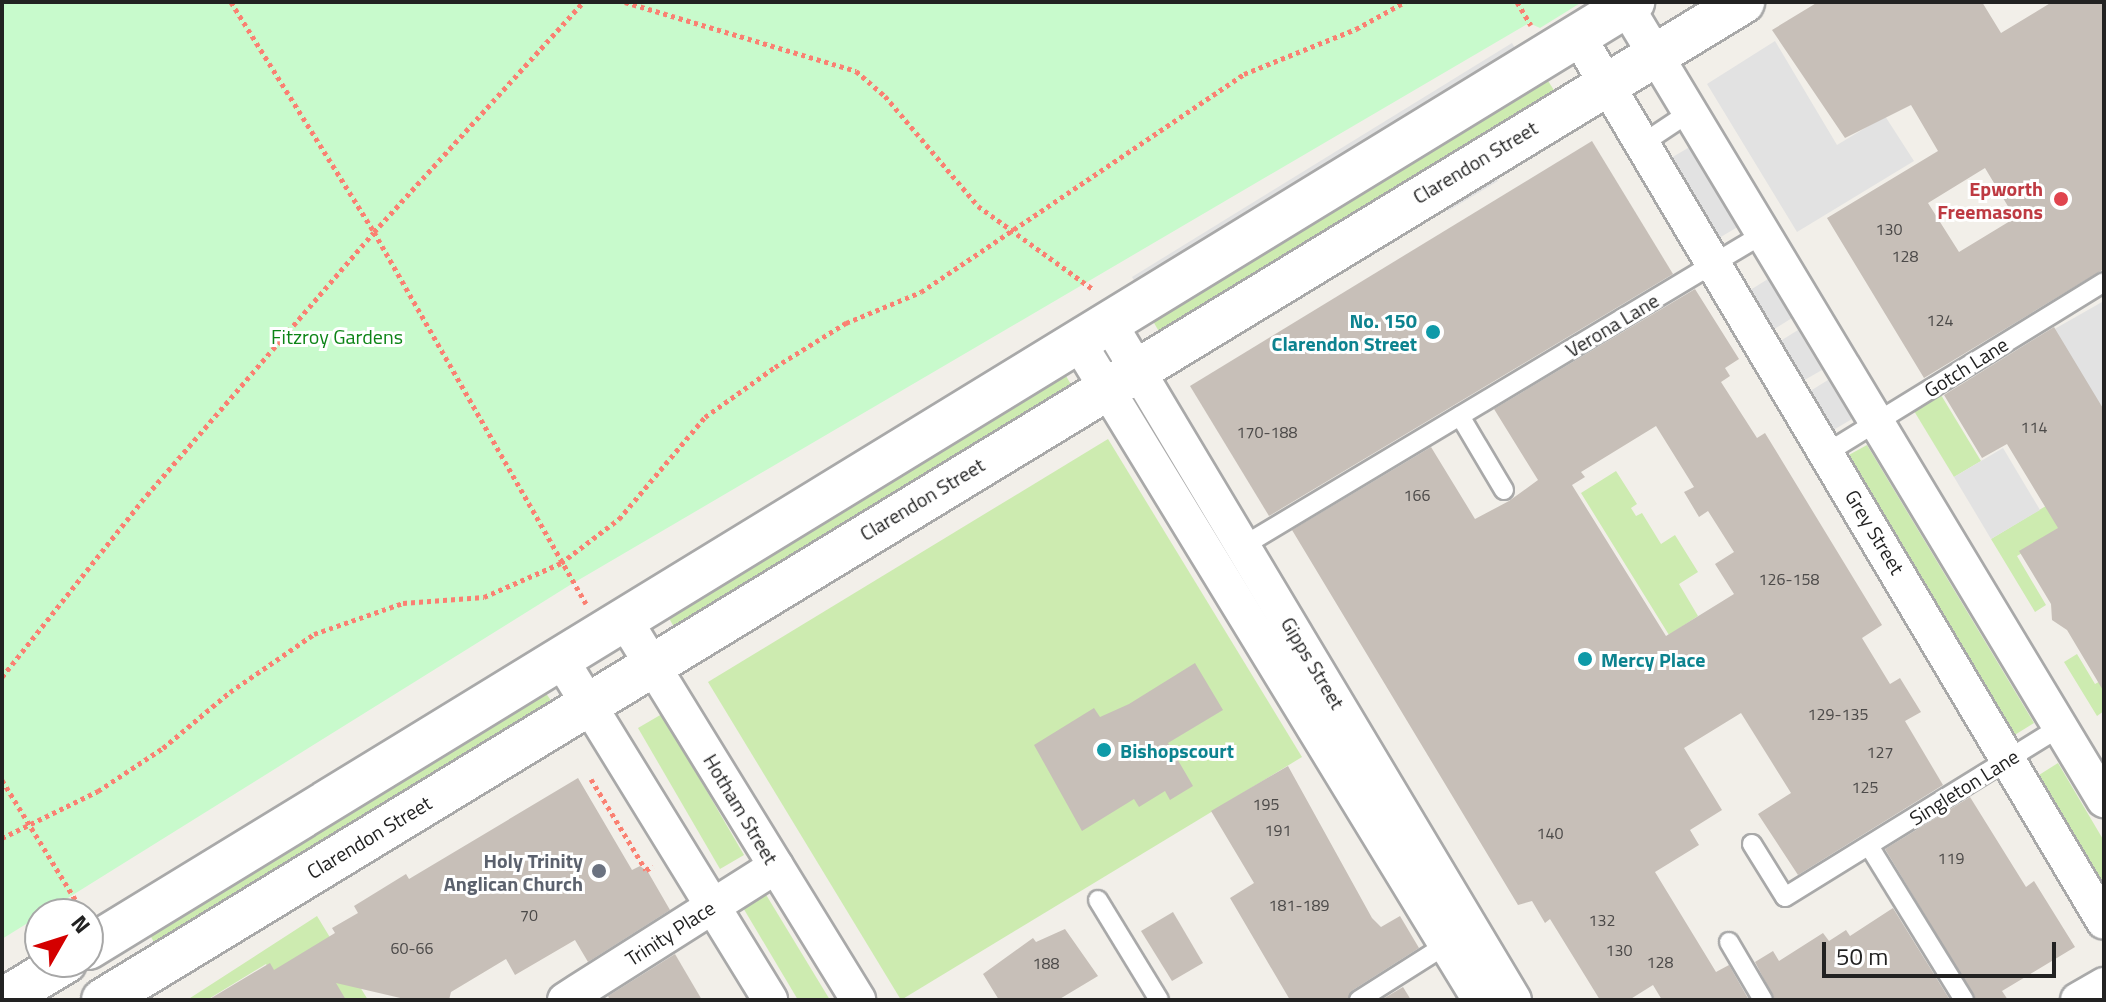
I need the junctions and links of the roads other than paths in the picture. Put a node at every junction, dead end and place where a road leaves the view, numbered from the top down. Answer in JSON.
{"nodes":[{"id":1,"x":1743,"y":2,"type":"edge"},
{"id":2,"x":1630,"y":4,"type":"edge"},
{"id":3,"x":1578,"y":36,"type":"junction"},
{"id":4,"x":1655,"y":54,"type":"junction"},
{"id":5,"x":1606,"y":83,"type":"junction"},
{"id":6,"x":1690,"y":112,"type":"junction"},
{"id":7,"x":1642,"y":144,"type":"junction"},
{"id":8,"x":1763,"y":234,"type":"junction"},
{"id":9,"x":1714,"y":264,"type":"junction"},
{"id":10,"x":2104,"y":282,"type":"edge"},
{"id":11,"x":1096,"y":321,"type":"junction"},
{"id":12,"x":1121,"y":377,"type":"junction"},
{"id":13,"x":1460,"y":416,"type":"junction"},
{"id":14,"x":1876,"y":422,"type":"junction"},
{"id":15,"x":1179,"y":439,"type":"junction"},
{"id":16,"x":1828,"y":452,"type":"junction"},
{"id":17,"x":1150,"y":457,"type":"junction"},
{"id":18,"x":1504,"y":490,"type":"dead end"},
{"id":19,"x":1229,"y":554,"type":"junction"},
{"id":20,"x":614,"y":625,"type":"junction"},
{"id":21,"x":560,"y":658,"type":"junction"},
{"id":22,"x":652,"y":664,"type":"junction"},
{"id":23,"x":587,"y":703,"type":"junction"},
{"id":24,"x":2060,"y":727,"type":"junction"},
{"id":25,"x":2010,"y":758,"type":"junction"},
{"id":26,"x":2104,"y":800,"type":"edge"},
{"id":27,"x":1752,"y":844,"type":"dead end"},
{"id":28,"x":1869,"y":846,"type":"junction"},
{"id":29,"x":776,"y":866,"type":"junction"},
{"id":30,"x":1098,"y":900,"type":"dead end"},
{"id":31,"x":712,"y":906,"type":"junction"},
{"id":32,"x":2104,"y":922,"type":"edge"},
{"id":33,"x":104,"y":926,"type":"edge"},
{"id":34,"x":1459,"y":937,"type":"junction"},
{"id":35,"x":1729,"y":942,"type":"dead end"},
{"id":36,"x":104,"y":958,"type":"edge"},
{"id":37,"x":38,"y":978,"type":"edge"},
{"id":38,"x":2104,"y":985,"type":"edge"},
{"id":39,"x":124,"y":995,"type":"edge"},
{"id":40,"x":2,"y":1000,"type":"edge"},
{"id":41,"x":565,"y":1000,"type":"edge"},
{"id":42,"x":770,"y":1000,"type":"edge"},
{"id":43,"x":858,"y":1000,"type":"edge"},
{"id":44,"x":1159,"y":1000,"type":"edge"},
{"id":45,"x":1359,"y":1000,"type":"edge"},
{"id":46,"x":1480,"y":1000,"type":"edge"},
{"id":47,"x":1514,"y":1000,"type":"edge"},
{"id":48,"x":1763,"y":1000,"type":"edge"},
{"id":49,"x":1964,"y":1000,"type":"edge"},
{"id":50,"x":2078,"y":1000,"type":"edge"}],
"edges":[{"from":1,"to":4,"type":"street","name":"Clarendon Street"},
{"from":2,"to":3,"type":"street"},
{"from":2,"to":4,"type":"street"},
{"from":3,"to":5,"type":"street","name":"Grey Street"},
{"from":3,"to":11,"type":"street"},
{"from":4,"to":5,"type":"street","name":"Clarendon Street"},
{"from":4,"to":6,"type":"street"},
{"from":5,"to":7,"type":"street","name":"Grey Street"},
{"from":5,"to":12,"type":"street","name":"Clarendon Street"},
{"from":6,"to":7,"type":"lane"},
{"from":6,"to":8,"type":"street"},
{"from":7,"to":9,"type":"street","name":"Grey Street"},
{"from":8,"to":9,"type":"lane","name":"Verona Lane"},
{"from":8,"to":14,"type":"street"},
{"from":9,"to":13,"type":"lane","name":"Verona Lane"},
{"from":9,"to":16,"type":"street","name":"Grey Street"},
{"from":10,"to":14,"type":"lane","name":"Gotch Lane"},
{"from":11,"to":12,"type":"street","name":"Gipps Street"},
{"from":11,"to":20,"type":"street"},
{"from":12,"to":15,"type":"street","name":"Gipps Street"},
{"from":12,"to":17,"type":"street","name":"Gipps Street"},
{"from":12,"to":22,"type":"street","name":"Clarendon Street"},
{"from":13,"to":18,"type":"lane"},
{"from":13,"to":19,"type":"lane","name":"Verona Lane"},
{"from":14,"to":16,"type":"lane","name":"Gotch Lane"},
{"from":14,"to":24,"type":"street"},
{"from":15,"to":17,"type":"street"},
{"from":15,"to":19,"type":"street","name":"Gipps Street"},
{"from":16,"to":25,"type":"street","name":"Grey Street"},
{"from":17,"to":19,"type":"street","name":"Gipps Street"},
{"from":19,"to":34,"type":"street","name":"Gipps Street"},
{"from":20,"to":21,"type":"street"},
{"from":20,"to":22,"type":"street","name":"Hotham Street"},
{"from":21,"to":23,"type":"street"},
{"from":21,"to":33,"type":"street"},
{"from":22,"to":23,"type":"street","name":"Clarendon Street"},
{"from":22,"to":29,"type":"street","name":"Hotham Street"},
{"from":23,"to":31,"type":"street"},
{"from":23,"to":39,"type":"street","name":"Clarendon Street"},
{"from":24,"to":25,"type":"lane","name":"Singleton Lane"},
{"from":24,"to":26,"type":"street"},
{"from":25,"to":28,"type":"lane","name":"Singleton Lane"},
{"from":25,"to":32,"type":"street","name":"Grey Street"},
{"from":27,"to":28,"type":"lane","name":"Singleton Lane"},
{"from":28,"to":49,"type":"lane"},
{"from":29,"to":31,"type":"street","name":"Trinity Place"},
{"from":29,"to":43,"type":"street","name":"Hotham Street"},
{"from":30,"to":44,"type":"lane"},
{"from":31,"to":41,"type":"street","name":"Trinity Place"},
{"from":31,"to":42,"type":"street"},
{"from":34,"to":45,"type":"lane"},
{"from":34,"to":46,"type":"street","name":"Gipps Street"},
{"from":34,"to":47,"type":"street","name":"Gipps Street"},
{"from":35,"to":48,"type":"lane"},
{"from":36,"to":39,"type":"street"},
{"from":37,"to":40,"type":"street"},
{"from":38,"to":50,"type":"street"}]}
